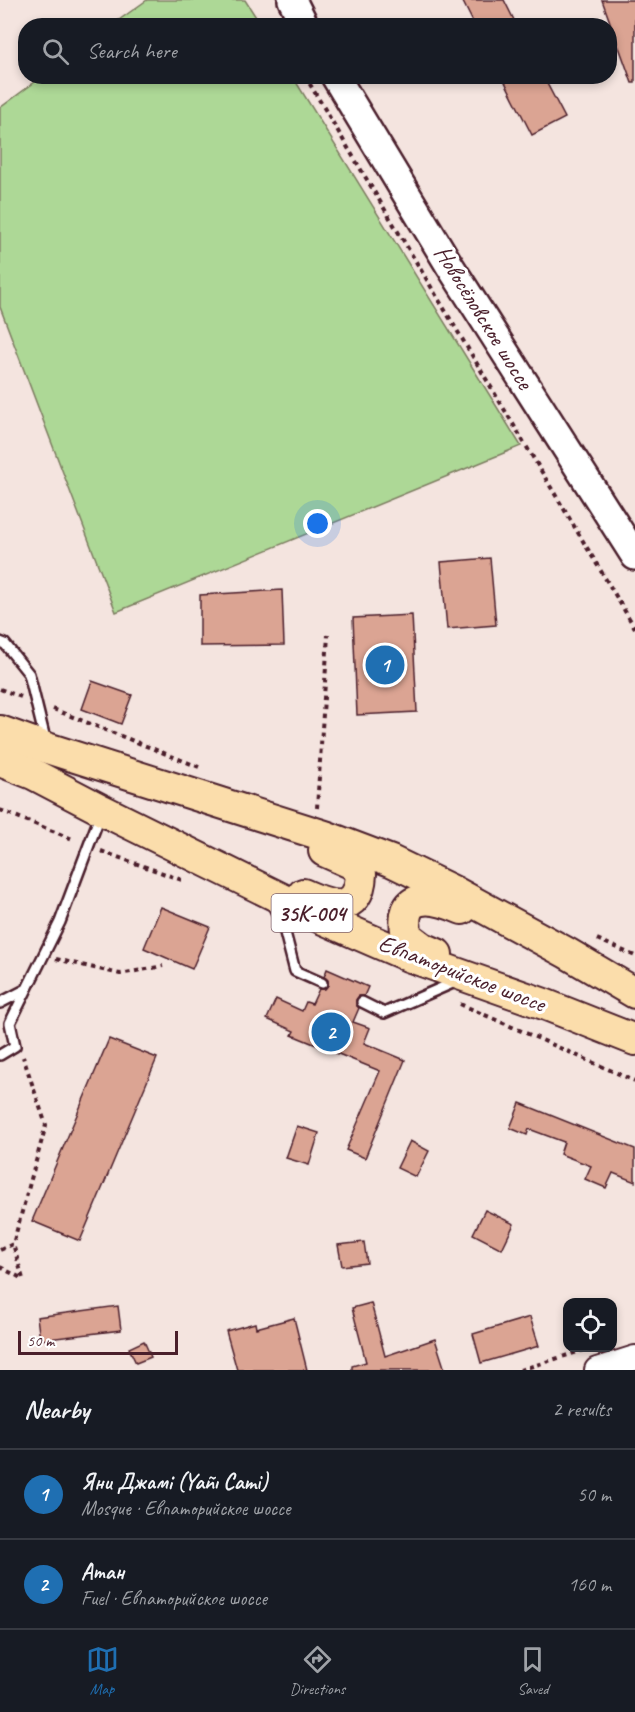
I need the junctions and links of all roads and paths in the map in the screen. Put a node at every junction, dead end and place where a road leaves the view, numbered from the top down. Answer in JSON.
{"nodes":[{"id":1,"x":292,"y":0,"type":"edge"},
{"id":2,"x":301,"y":18,"type":"edge"},
{"id":3,"x":310,"y":84,"type":"edge"},
{"id":4,"x":340,"y":84,"type":"edge"},
{"id":5,"x":635,"y":554,"type":"edge"},
{"id":6,"x":635,"y":628,"type":"edge"},
{"id":7,"x":328,"y":635,"type":"dead end"},
{"id":8,"x":0,"y":642,"type":"edge"},
{"id":9,"x":0,"y":731,"type":"edge"},
{"id":10,"x":47,"y":748,"type":"junction"},
{"id":11,"x":0,"y":761,"type":"edge"},
{"id":12,"x":318,"y":797,"type":"dead end"},
{"id":13,"x":229,"y":806,"type":"junction"},
{"id":14,"x":102,"y":810,"type":"junction"},
{"id":15,"x":265,"y":890,"type":"junction"},
{"id":16,"x":567,"y":953,"type":"junction"},
{"id":17,"x":55,"y":959,"type":"dead end"},
{"id":18,"x":163,"y":966,"type":"dead end"},
{"id":19,"x":466,"y":977,"type":"junction"},
{"id":20,"x":322,"y":983,"type":"dead end"},
{"id":21,"x":25,"y":990,"type":"junction"},
{"id":22,"x":633,"y":992,"type":"edge"},
{"id":23,"x":530,"y":999,"type":"junction"},
{"id":24,"x":362,"y":1002,"type":"dead end"},
{"id":25,"x":0,"y":1003,"type":"edge"},
{"id":26,"x":635,"y":1040,"type":"edge"},
{"id":27,"x":22,"y":1053,"type":"dead end"},
{"id":28,"x":0,"y":1055,"type":"edge"},
{"id":29,"x":13,"y":1244,"type":"junction"},
{"id":30,"x":0,"y":1250,"type":"edge"},
{"id":31,"x":0,"y":1267,"type":"edge"},
{"id":32,"x":577,"y":1352,"type":"edge"},
{"id":33,"x":635,"y":1358,"type":"edge"},
{"id":34,"x":520,"y":1370,"type":"edge"},
{"id":35,"x":597,"y":1370,"type":"edge"}],
"edges":[{"from":1,"to":2,"type":"main road"},
{"from":3,"to":6,"type":"path"},
{"from":4,"to":5,"type":"main road","name":"Новосёловское шоссе"},
{"from":7,"to":12,"type":"path"},
{"from":8,"to":10,"type":"lane"},
{"from":9,"to":10,"type":"main road"},
{"from":10,"to":13,"type":"main road"},
{"from":11,"to":14,"type":"main road","name":"Евпаторийское шоссе","number":"35К-004"},
{"from":13,"to":15,"type":"main road"},
{"from":13,"to":16,"type":"main road"},
{"from":14,"to":15,"type":"main road","name":"Евпаторийское шоссе","number":"35К-004"},
{"from":14,"to":21,"type":"lane"},
{"from":15,"to":19,"type":"main road","name":"Евпаторийское шоссе","number":"35К-004"},
{"from":15,"to":20,"type":"lane"},
{"from":16,"to":22,"type":"main road"},
{"from":16,"to":23,"type":"main road"},
{"from":17,"to":18,"type":"path"},
{"from":19,"to":23,"type":"main road","name":"Евпаторийское шоссе","number":"35К-004"},
{"from":19,"to":24,"type":"lane"},
{"from":21,"to":25,"type":"lane"},
{"from":21,"to":28,"type":"lane"},
{"from":23,"to":26,"type":"main road","name":"Евпаторийское шоссе","number":"35К-004"},
{"from":27,"to":29,"type":"path"},
{"from":29,"to":30,"type":"path"},
{"from":29,"to":31,"type":"path"},
{"from":32,"to":34,"type":"path"},
{"from":33,"to":35,"type":"street"}]}
